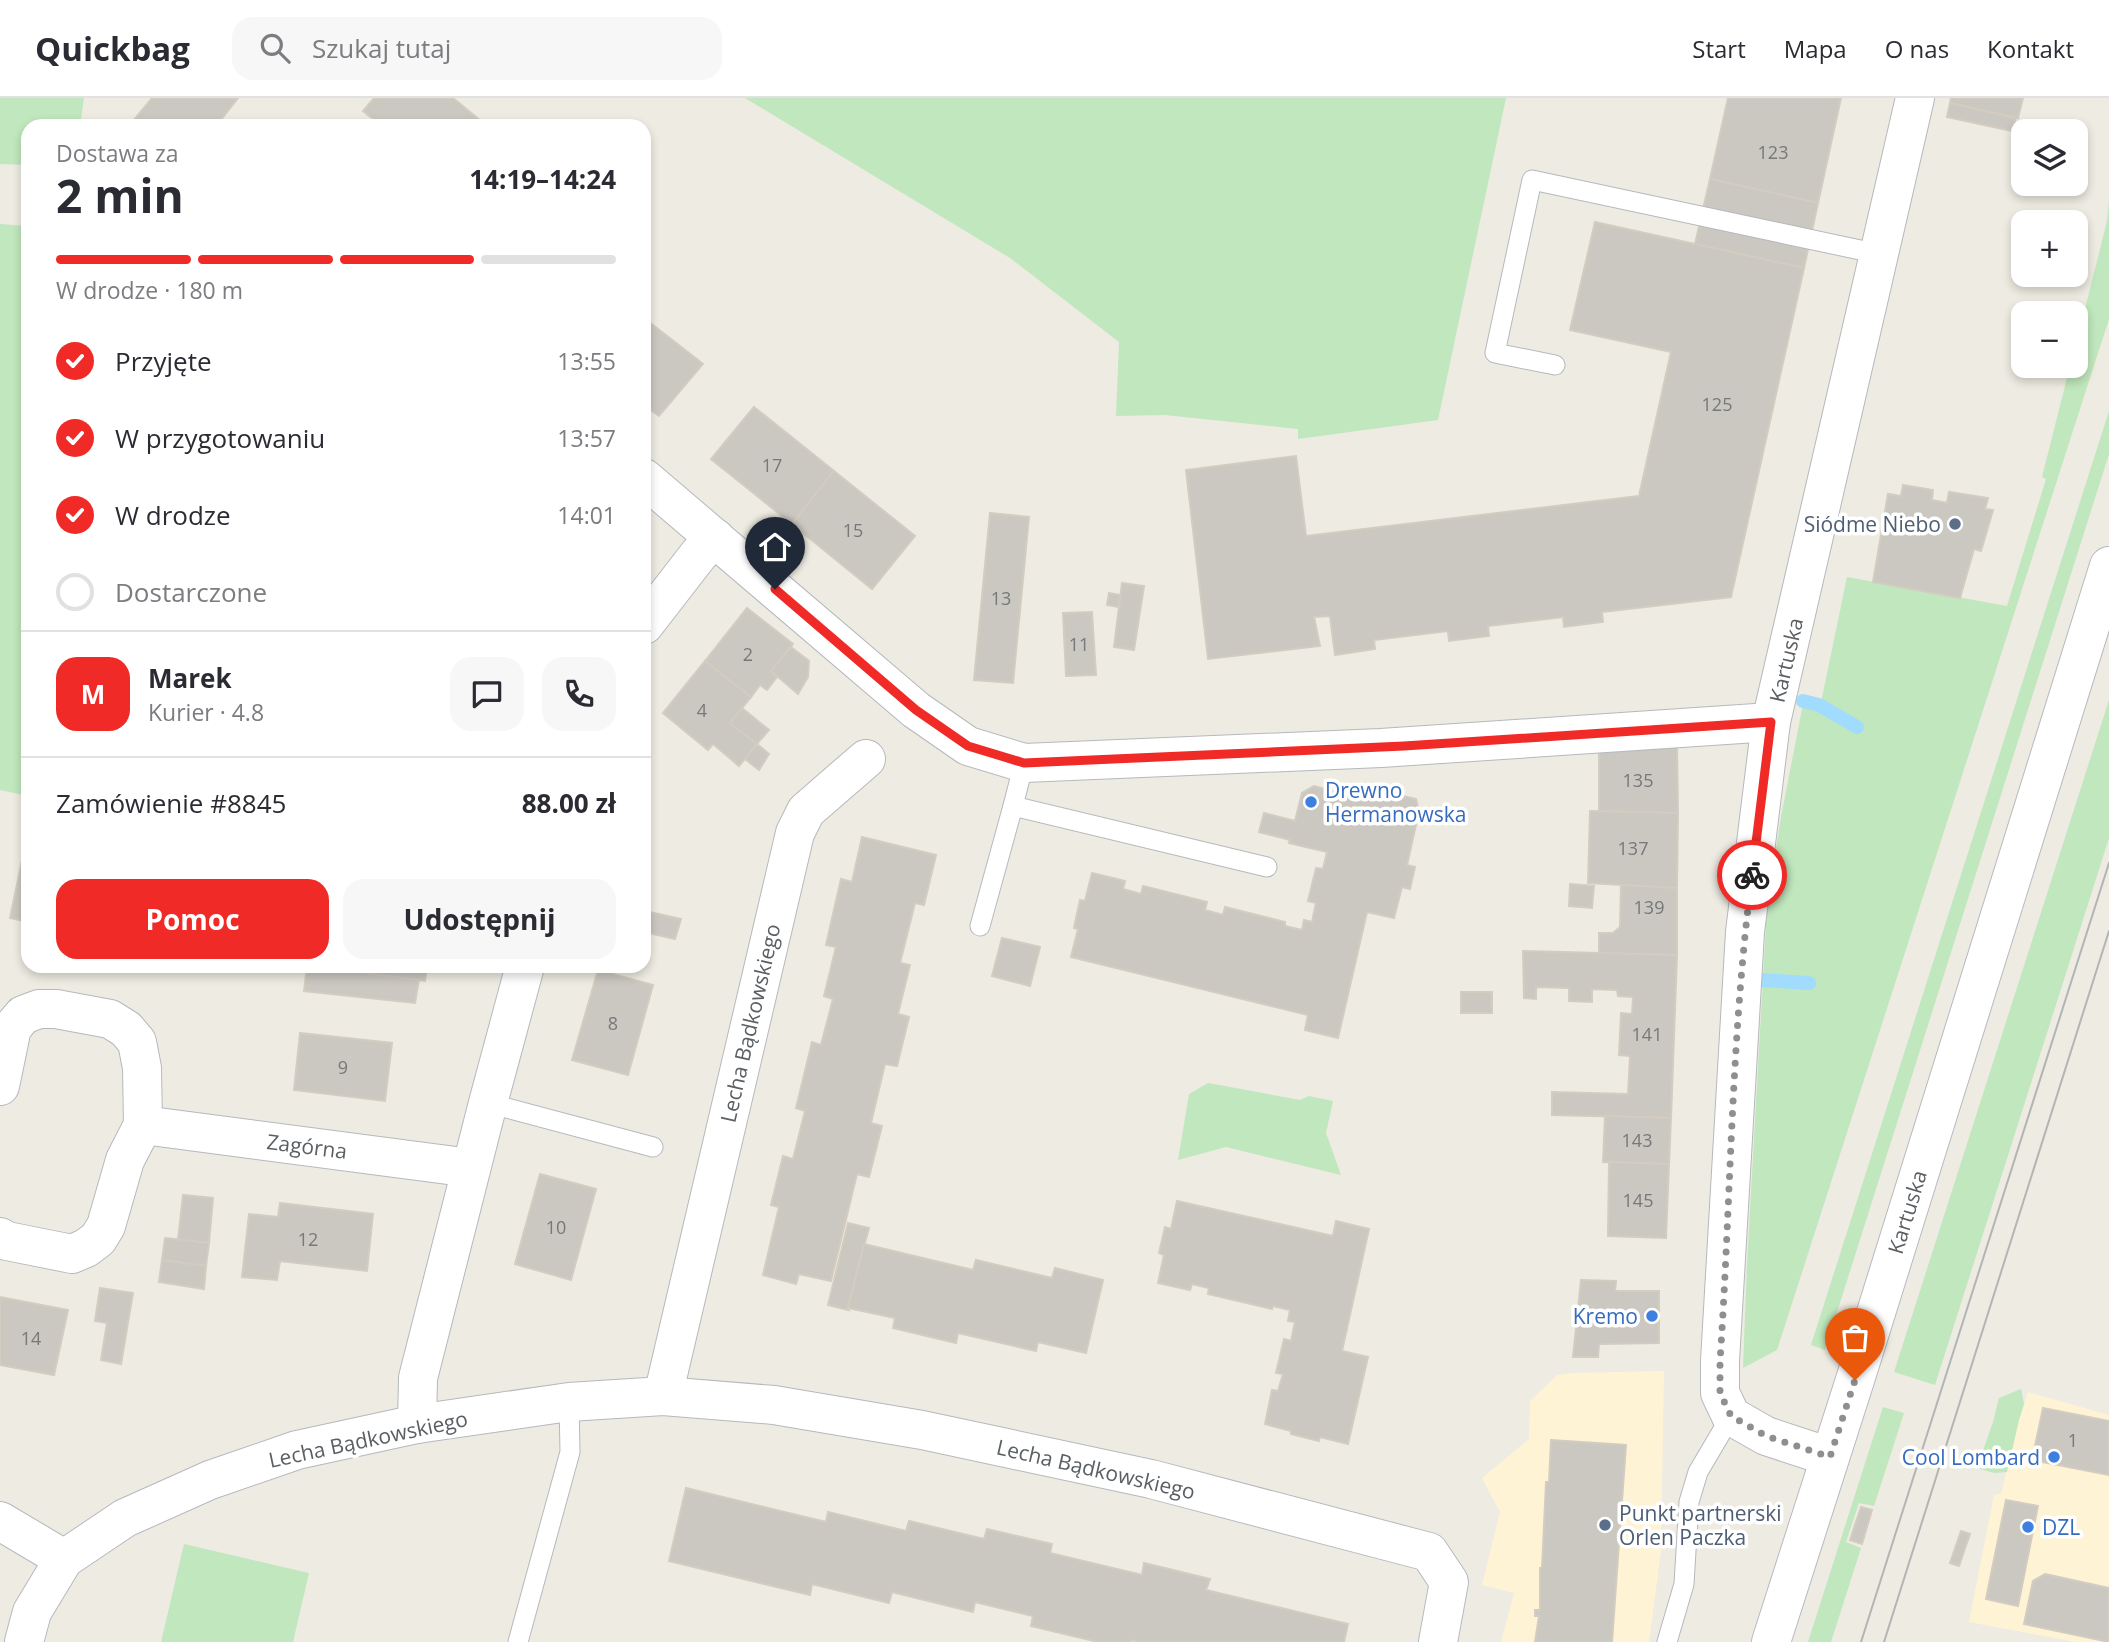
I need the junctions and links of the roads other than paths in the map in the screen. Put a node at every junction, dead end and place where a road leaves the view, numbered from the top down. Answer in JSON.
{"nodes":[{"id":1,"x":1915,"y":98,"type":"edge"},
{"id":2,"x":1879,"y":254,"type":"junction"},
{"id":3,"x":1555,"y":365,"type":"dead end"},
{"id":4,"x":651,"y":484,"type":"edge"},
{"id":5,"x":715,"y":538,"type":"junction"},
{"id":6,"x":2109,"y":566,"type":"edge"},
{"id":7,"x":651,"y":616,"type":"edge"},
{"id":8,"x":1771,"y":722,"type":"junction"},
{"id":9,"x":866,"y":759,"type":"dead end"},
{"id":10,"x":1024,"y":763,"type":"junction"},
{"id":11,"x":1013,"y":806,"type":"junction"},
{"id":12,"x":1267,"y":867,"type":"dead end"},
{"id":13,"x":980,"y":926,"type":"dead end"},
{"id":14,"x":523,"y":973,"type":"edge"},
{"id":15,"x":0,"y":1086,"type":"edge"},
{"id":16,"x":488,"y":1103,"type":"junction"},
{"id":17,"x":143,"y":1125,"type":"junction"},
{"id":18,"x":653,"y":1147,"type":"dead end"},
{"id":19,"x":471,"y":1168,"type":"junction"},
{"id":20,"x":0,"y":1237,"type":"edge"},
{"id":21,"x":663,"y":1396,"type":"junction"},
{"id":22,"x":569,"y":1402,"type":"junction"},
{"id":23,"x":1731,"y":1416,"type":"junction"},
{"id":24,"x":417,"y":1424,"type":"junction"},
{"id":25,"x":1830,"y":1457,"type":"junction"},
{"id":26,"x":0,"y":1521,"type":"edge"},
{"id":27,"x":64,"y":1559,"type":"junction"},
{"id":28,"x":24,"y":1642,"type":"edge"},
{"id":29,"x":518,"y":1642,"type":"edge"},
{"id":30,"x":1438,"y":1642,"type":"edge"},
{"id":31,"x":1667,"y":1642,"type":"edge"},
{"id":32,"x":1771,"y":1642,"type":"edge"}],
"edges":[{"from":1,"to":2,"type":"street","name":"Kartuska"},
{"from":2,"to":3,"type":"lane"},
{"from":2,"to":8,"type":"street","name":"Kartuska"},
{"from":4,"to":5,"type":"street"},
{"from":5,"to":7,"type":"street"},
{"from":5,"to":10,"type":"street"},
{"from":6,"to":25,"type":"street","name":"Kartuska"},
{"from":8,"to":10,"type":"street"},
{"from":8,"to":23,"type":"street","name":"Kartuska"},
{"from":9,"to":21,"type":"street","name":"Lecha Bądkowskiego"},
{"from":10,"to":11,"type":"lane"},
{"from":11,"to":12,"type":"lane"},
{"from":11,"to":13,"type":"lane"},
{"from":14,"to":16,"type":"street"},
{"from":15,"to":17,"type":"street"},
{"from":16,"to":18,"type":"lane"},
{"from":16,"to":19,"type":"street"},
{"from":17,"to":19,"type":"street","name":"Zagórna"},
{"from":17,"to":20,"type":"street"},
{"from":19,"to":24,"type":"street"},
{"from":21,"to":22,"type":"street","name":"Lecha Bądkowskiego"},
{"from":21,"to":30,"type":"street","name":"Lecha Bądkowskiego"},
{"from":22,"to":24,"type":"street","name":"Lecha Bądkowskiego"},
{"from":22,"to":29,"type":"lane"},
{"from":23,"to":25,"type":"street"},
{"from":23,"to":31,"type":"lane"},
{"from":24,"to":27,"type":"street","name":"Lecha Bądkowskiego"},
{"from":25,"to":32,"type":"street","name":"Kartuska"},
{"from":26,"to":27,"type":"street"},
{"from":27,"to":28,"type":"street","name":"Lecha Bądkowskiego"}]}
